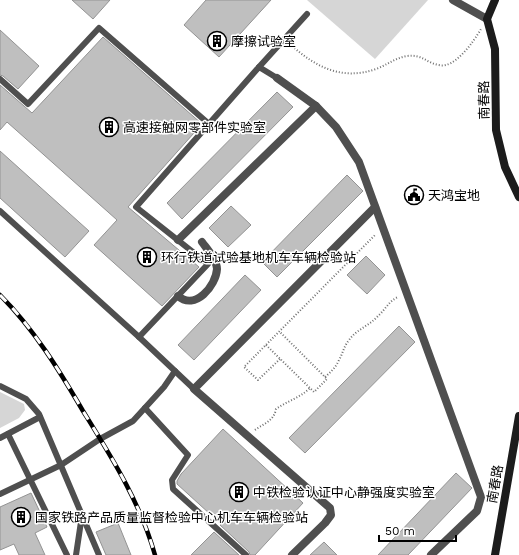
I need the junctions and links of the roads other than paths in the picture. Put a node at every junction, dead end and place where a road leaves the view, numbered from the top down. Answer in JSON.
{"nodes":[{"id":1,"x":453,"y":0,"type":"edge"},
{"id":2,"x":495,"y":0,"type":"edge"},
{"id":3,"x":307,"y":14,"type":"dead end"},
{"id":4,"x":487,"y":19,"type":"junction"},
{"id":5,"x":260,"y":67,"type":"junction"},
{"id":6,"x":277,"y":78,"type":"joint"},
{"id":7,"x":0,"y":79,"type":"edge"},
{"id":8,"x":316,"y":106,"type":"junction"},
{"id":9,"x":209,"y":124,"type":"junction"},
{"id":10,"x":519,"y":197,"type":"edge"},
{"id":11,"x":375,"y":207,"type":"junction"},
{"id":12,"x":0,"y":211,"type":"edge"},
{"id":13,"x":178,"y":240,"type":"junction"},
{"id":14,"x":202,"y":242,"type":"dead end"},
{"id":15,"x":178,"y":296,"type":"junction"},
{"id":16,"x":139,"y":337,"type":"junction"},
{"id":17,"x":175,"y":371,"type":"junction"},
{"id":18,"x":0,"y":386,"type":"edge"},
{"id":19,"x":194,"y":389,"type":"junction"},
{"id":20,"x":145,"y":408,"type":"junction"},
{"id":21,"x":519,"y":416,"type":"edge"},
{"id":22,"x":40,"y":417,"type":"junction"},
{"id":23,"x":8,"y":434,"type":"junction"},
{"id":24,"x":0,"y":438,"type":"edge"},
{"id":25,"x":61,"y":465,"type":"junction"},
{"id":26,"x":30,"y":480,"type":"junction"},
{"id":27,"x":0,"y":494,"type":"edge"},
{"id":28,"x":82,"y":514,"type":"junction"},
{"id":29,"x":67,"y":555,"type":"edge"},
{"id":30,"x":76,"y":555,"type":"edge"},
{"id":31,"x":99,"y":555,"type":"edge"},
{"id":32,"x":246,"y":555,"type":"edge"},
{"id":33,"x":292,"y":555,"type":"edge"},
{"id":34,"x":431,"y":555,"type":"edge"},
{"id":35,"x":495,"y":555,"type":"edge"}],
"edges":[{"from":1,"to":4,"type":"street"},
{"from":2,"to":4,"type":"street"},
{"from":3,"to":5,"type":"lane"},
{"from":4,"to":10,"type":"street","name":"南春路"},
{"from":5,"to":6,"type":"lane"},
{"from":5,"to":9,"type":"lane"},
{"from":6,"to":8,"type":"street"},
{"from":7,"to":9,"type":"lane"},
{"from":8,"to":11,"type":"street"},
{"from":8,"to":13,"type":"street"},
{"from":9,"to":13,"type":"lane"},
{"from":11,"to":19,"type":"street"},
{"from":11,"to":34,"type":"street"},
{"from":12,"to":16,"type":"lane"},
{"from":13,"to":15,"type":"lane"},
{"from":14,"to":15,"type":"street"},
{"from":15,"to":16,"type":"lane"},
{"from":16,"to":17,"type":"lane"},
{"from":17,"to":19,"type":"lane"},
{"from":17,"to":20,"type":"lane"},
{"from":18,"to":22,"type":"lane"},
{"from":19,"to":33,"type":"street"},
{"from":20,"to":25,"type":"lane"},
{"from":20,"to":32,"type":"lane"},
{"from":21,"to":35,"type":"street","name":"南春路"},
{"from":22,"to":23,"type":"lane"},
{"from":22,"to":25,"type":"lane"},
{"from":23,"to":24,"type":"lane"},
{"from":23,"to":26,"type":"lane"},
{"from":25,"to":26,"type":"lane"},
{"from":25,"to":28,"type":"lane"},
{"from":26,"to":27,"type":"lane"},
{"from":26,"to":29,"type":"lane"},
{"from":28,"to":30,"type":"lane"},
{"from":28,"to":31,"type":"lane"}]}
